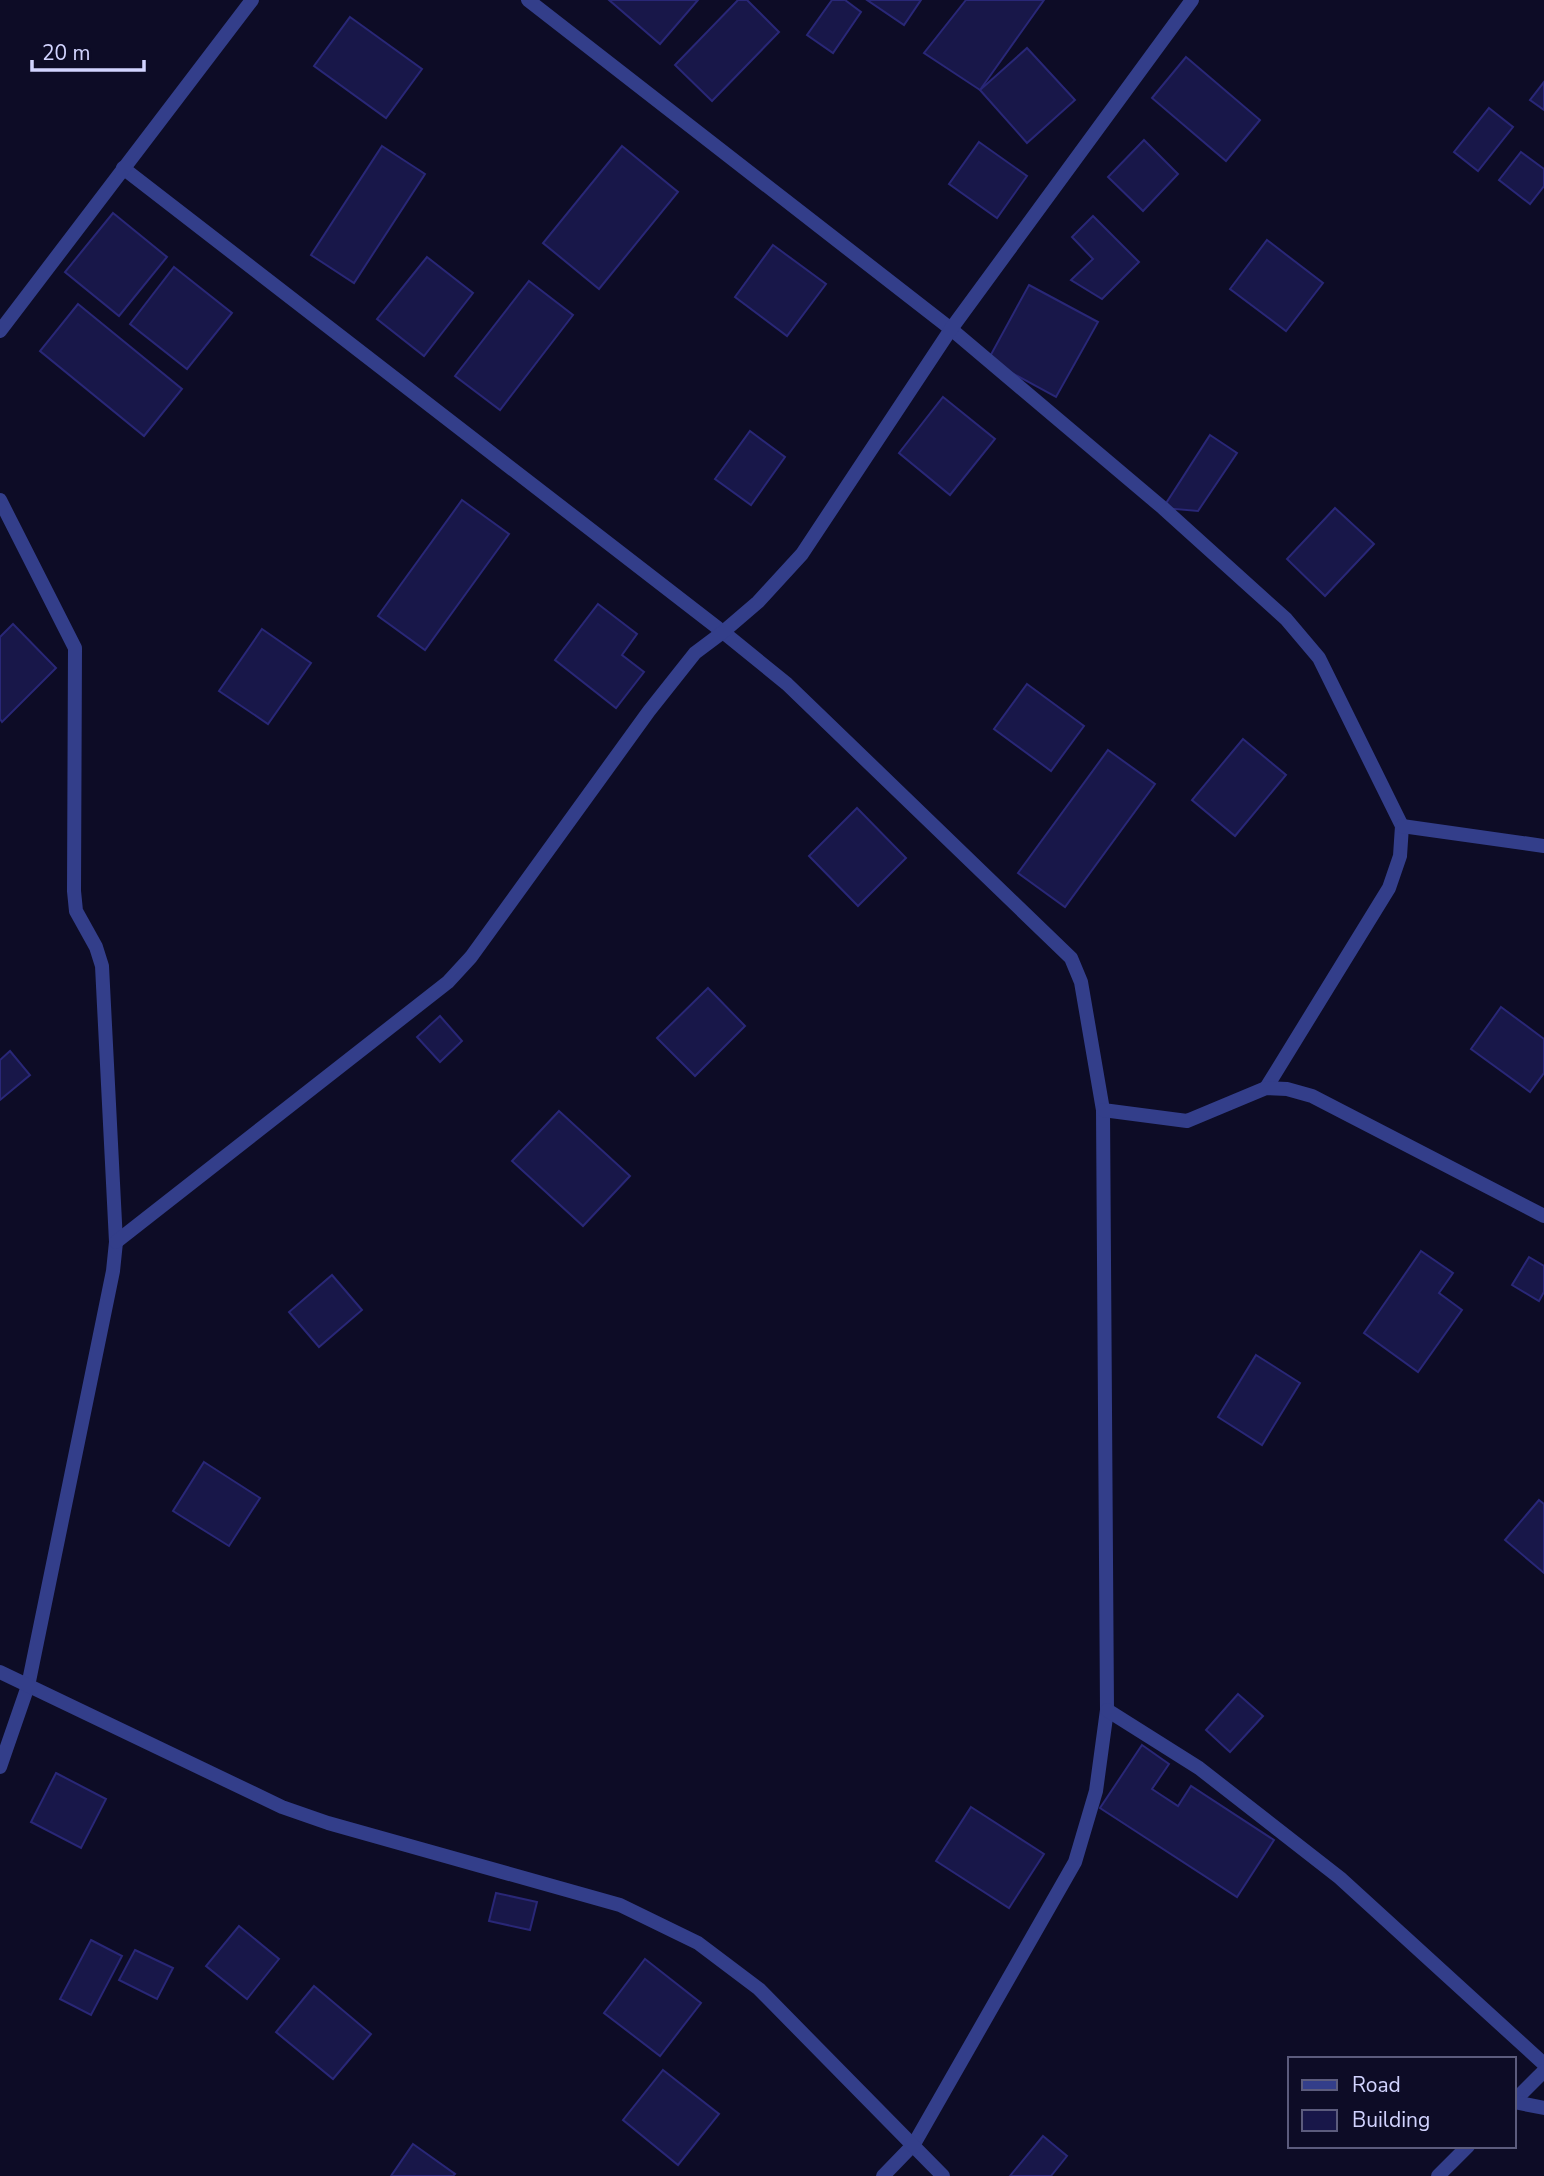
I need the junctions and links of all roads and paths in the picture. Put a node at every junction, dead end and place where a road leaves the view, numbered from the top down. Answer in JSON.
{"nodes":[{"id":1,"x":252,"y":0,"type":"edge"},
{"id":2,"x":528,"y":0,"type":"edge"},
{"id":3,"x":1190,"y":1,"type":"edge"},
{"id":4,"x":123,"y":168,"type":"junction"},
{"id":5,"x":951,"y":329,"type":"junction"},
{"id":6,"x":0,"y":331,"type":"edge"},
{"id":7,"x":0,"y":500,"type":"edge"},
{"id":8,"x":723,"y":632,"type":"junction"},
{"id":9,"x":1402,"y":826,"type":"junction"},
{"id":10,"x":1544,"y":846,"type":"edge"},
{"id":11,"x":1266,"y":1088,"type":"junction"},
{"id":12,"x":1104,"y":1110,"type":"junction"},
{"id":13,"x":1544,"y":1216,"type":"edge"},
{"id":14,"x":116,"y":1242,"type":"junction"},
{"id":15,"x":0,"y":1672,"type":"edge"},
{"id":16,"x":28,"y":1686,"type":"junction"},
{"id":17,"x":1107,"y":1710,"type":"junction"},
{"id":18,"x":0,"y":1767,"type":"edge"},
{"id":19,"x":1544,"y":2063,"type":"edge"},
{"id":20,"x":1544,"y":2071,"type":"edge"},
{"id":21,"x":1516,"y":2100,"type":"edge"},
{"id":22,"x":1516,"y":2102,"type":"edge"},
{"id":23,"x":1544,"y":2108,"type":"edge"},
{"id":24,"x":914,"y":2144,"type":"junction"},
{"id":25,"x":1466,"y":2148,"type":"edge"},
{"id":26,"x":883,"y":2176,"type":"edge"},
{"id":27,"x":943,"y":2176,"type":"edge"},
{"id":28,"x":1438,"y":2176,"type":"edge"}],
"edges":[{"from":1,"to":4,"type":"street"},
{"from":2,"to":5,"type":"street"},
{"from":3,"to":5,"type":"street"},
{"from":4,"to":6,"type":"street"},
{"from":4,"to":8,"type":"street"},
{"from":5,"to":8,"type":"street"},
{"from":5,"to":9,"type":"street"},
{"from":7,"to":14,"type":"street"},
{"from":8,"to":12,"type":"street"},
{"from":8,"to":14,"type":"street"},
{"from":9,"to":10,"type":"street"},
{"from":9,"to":11,"type":"street"},
{"from":11,"to":12,"type":"street"},
{"from":11,"to":13,"type":"street"},
{"from":12,"to":17,"type":"street"},
{"from":14,"to":16,"type":"street"},
{"from":15,"to":16,"type":"street"},
{"from":16,"to":18,"type":"street"},
{"from":16,"to":24,"type":"street"},
{"from":17,"to":19,"type":"street"},
{"from":17,"to":24,"type":"street"},
{"from":20,"to":21,"type":"street"},
{"from":22,"to":23,"type":"street"},
{"from":24,"to":26,"type":"street"},
{"from":24,"to":27,"type":"street"},
{"from":25,"to":28,"type":"street"}]}
